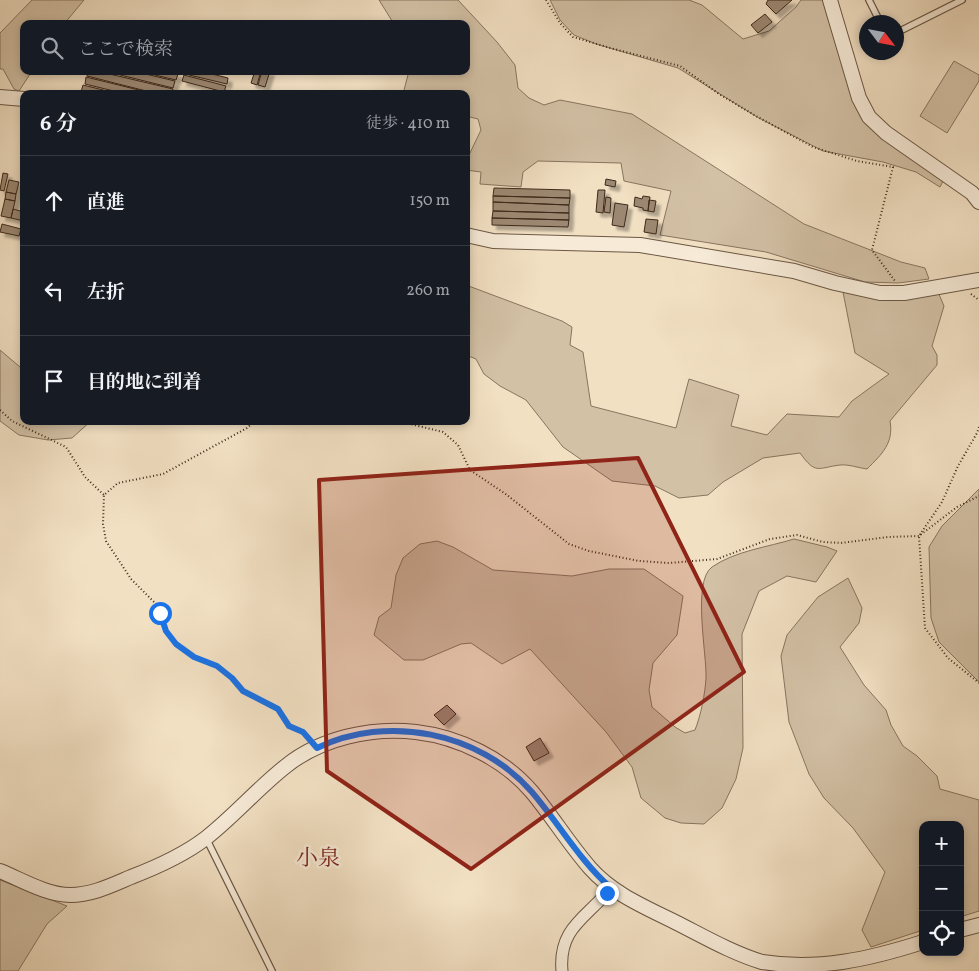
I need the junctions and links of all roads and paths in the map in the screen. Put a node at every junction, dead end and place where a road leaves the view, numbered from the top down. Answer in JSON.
{"nodes":[{"id":1,"x":546,"y":0,"type":"edge"},
{"id":2,"x":830,"y":0,"type":"edge"},
{"id":3,"x":869,"y":0,"type":"edge"},
{"id":4,"x":962,"y":0,"type":"edge"},
{"id":5,"x":876,"y":15,"type":"edge"},
{"id":6,"x":904,"y":29,"type":"edge"},
{"id":7,"x":0,"y":97,"type":"edge"},
{"id":8,"x":20,"y":99,"type":"edge"},
{"id":9,"x":979,"y":202,"type":"edge"},
{"id":10,"x":470,"y":237,"type":"edge"},
{"id":11,"x":979,"y":280,"type":"edge"},
{"id":12,"x":904,"y":293,"type":"junction"},
{"id":13,"x":0,"y":410,"type":"edge"},
{"id":14,"x":20,"y":425,"type":"edge"},
{"id":15,"x":20,"y":425,"type":"edge"},
{"id":16,"x":250,"y":425,"type":"edge"},
{"id":17,"x":414,"y":425,"type":"edge"},
{"id":18,"x":979,"y":427,"type":"edge"},
{"id":19,"x":104,"y":495,"type":"junction"},
{"id":20,"x":979,"y":496,"type":"edge"},
{"id":21,"x":919,"y":536,"type":"junction"},
{"id":22,"x":979,"y":683,"type":"edge"},
{"id":23,"x":317,"y":748,"type":"junction"},
{"id":24,"x":206,"y":838,"type":"junction"},
{"id":25,"x":0,"y":872,"type":"edge"},
{"id":26,"x":611,"y":888,"type":"junction"},
{"id":27,"x":979,"y":925,"type":"edge"},
{"id":28,"x":964,"y":929,"type":"edge"},
{"id":29,"x":919,"y":943,"type":"edge"},
{"id":30,"x":272,"y":971,"type":"edge"},
{"id":31,"x":562,"y":971,"type":"edge"}],
"edges":[{"from":1,"to":12,"type":"path"},
{"from":2,"to":9,"type":"street"},
{"from":3,"to":5,"type":"lane"},
{"from":4,"to":6,"type":"lane"},
{"from":7,"to":8,"type":"street"},
{"from":10,"to":12,"type":"street"},
{"from":11,"to":12,"type":"street"},
{"from":13,"to":15,"type":"path"},
{"from":14,"to":19,"type":"path"},
{"from":16,"to":19,"type":"path"},
{"from":17,"to":21,"type":"path"},
{"from":18,"to":21,"type":"path"},
{"from":19,"to":23,"type":"path"},
{"from":20,"to":21,"type":"path"},
{"from":21,"to":22,"type":"path"},
{"from":23,"to":24,"type":"street"},
{"from":23,"to":26,"type":"street"},
{"from":24,"to":25,"type":"street"},
{"from":24,"to":30,"type":"lane"},
{"from":26,"to":29,"type":"street"},
{"from":26,"to":31,"type":"street"},
{"from":27,"to":28,"type":"street"}]}
